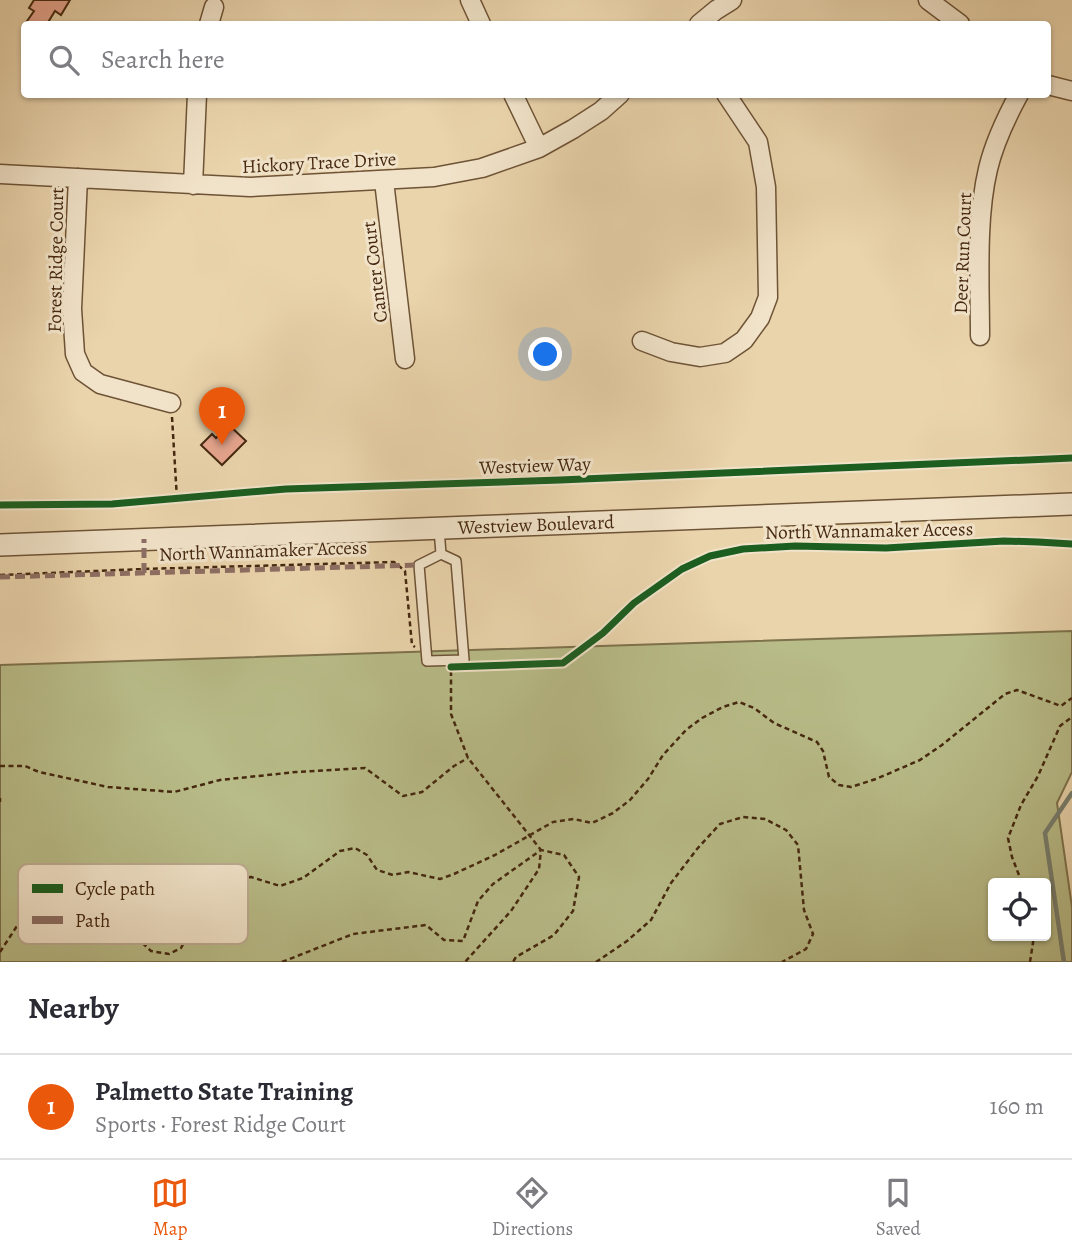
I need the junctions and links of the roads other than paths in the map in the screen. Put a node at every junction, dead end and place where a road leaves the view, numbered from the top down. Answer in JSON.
{"nodes":[{"id":1,"x":470,"y":0,"type":"edge"},
{"id":2,"x":732,"y":0,"type":"edge"},
{"id":3,"x":928,"y":0,"type":"edge"},
{"id":4,"x":480,"y":21,"type":"edge"},
{"id":5,"x":703,"y":21,"type":"edge"},
{"id":6,"x":956,"y":21,"type":"edge"},
{"id":7,"x":1051,"y":86,"type":"edge"},
{"id":8,"x":1072,"y":91,"type":"edge"},
{"id":9,"x":197,"y":98,"type":"edge"},
{"id":10,"x":515,"y":98,"type":"edge"},
{"id":11,"x":616,"y":98,"type":"edge"},
{"id":12,"x":729,"y":98,"type":"edge"},
{"id":13,"x":1017,"y":98,"type":"edge"},
{"id":14,"x":539,"y":148,"type":"junction"},
{"id":15,"x":0,"y":174,"type":"edge"},
{"id":16,"x":78,"y":178,"type":"junction"},
{"id":17,"x":384,"y":181,"type":"junction"},
{"id":18,"x":193,"y":185,"type":"junction"},
{"id":19,"x":980,"y":336,"type":"dead end"},
{"id":20,"x":642,"y":341,"type":"dead end"},
{"id":21,"x":405,"y":359,"type":"dead end"},
{"id":22,"x":171,"y":403,"type":"road end"},
{"id":23,"x":1072,"y":504,"type":"edge"},
{"id":24,"x":439,"y":528,"type":"junction"},
{"id":25,"x":0,"y":545,"type":"edge"},
{"id":26,"x":441,"y":554,"type":"junction"}],
"edges":[{"from":1,"to":4,"type":"street"},
{"from":2,"to":5,"type":"street"},
{"from":3,"to":6,"type":"street"},
{"from":7,"to":8,"type":"street"},
{"from":9,"to":18,"type":"street"},
{"from":10,"to":14,"type":"street"},
{"from":11,"to":14,"type":"street","name":"Hickory Trace Drive"},
{"from":12,"to":20,"type":"street"},
{"from":13,"to":19,"type":"street","name":"Deer Run Court"},
{"from":14,"to":17,"type":"street","name":"Hickory Trace Drive"},
{"from":15,"to":16,"type":"street","name":"Hickory Trace Drive"},
{"from":16,"to":18,"type":"street","name":"Hickory Trace Drive"},
{"from":16,"to":22,"type":"street","name":"Forest Ridge Court"},
{"from":17,"to":18,"type":"street","name":"Hickory Trace Drive"},
{"from":17,"to":21,"type":"street","name":"Canter Court"},
{"from":23,"to":24,"type":"street","name":"Westview Boulevard"},
{"from":24,"to":25,"type":"street","name":"Westview Boulevard"},
{"from":24,"to":26,"type":"lane"},
{"from":26,"to":26,"type":"lane"}]}
